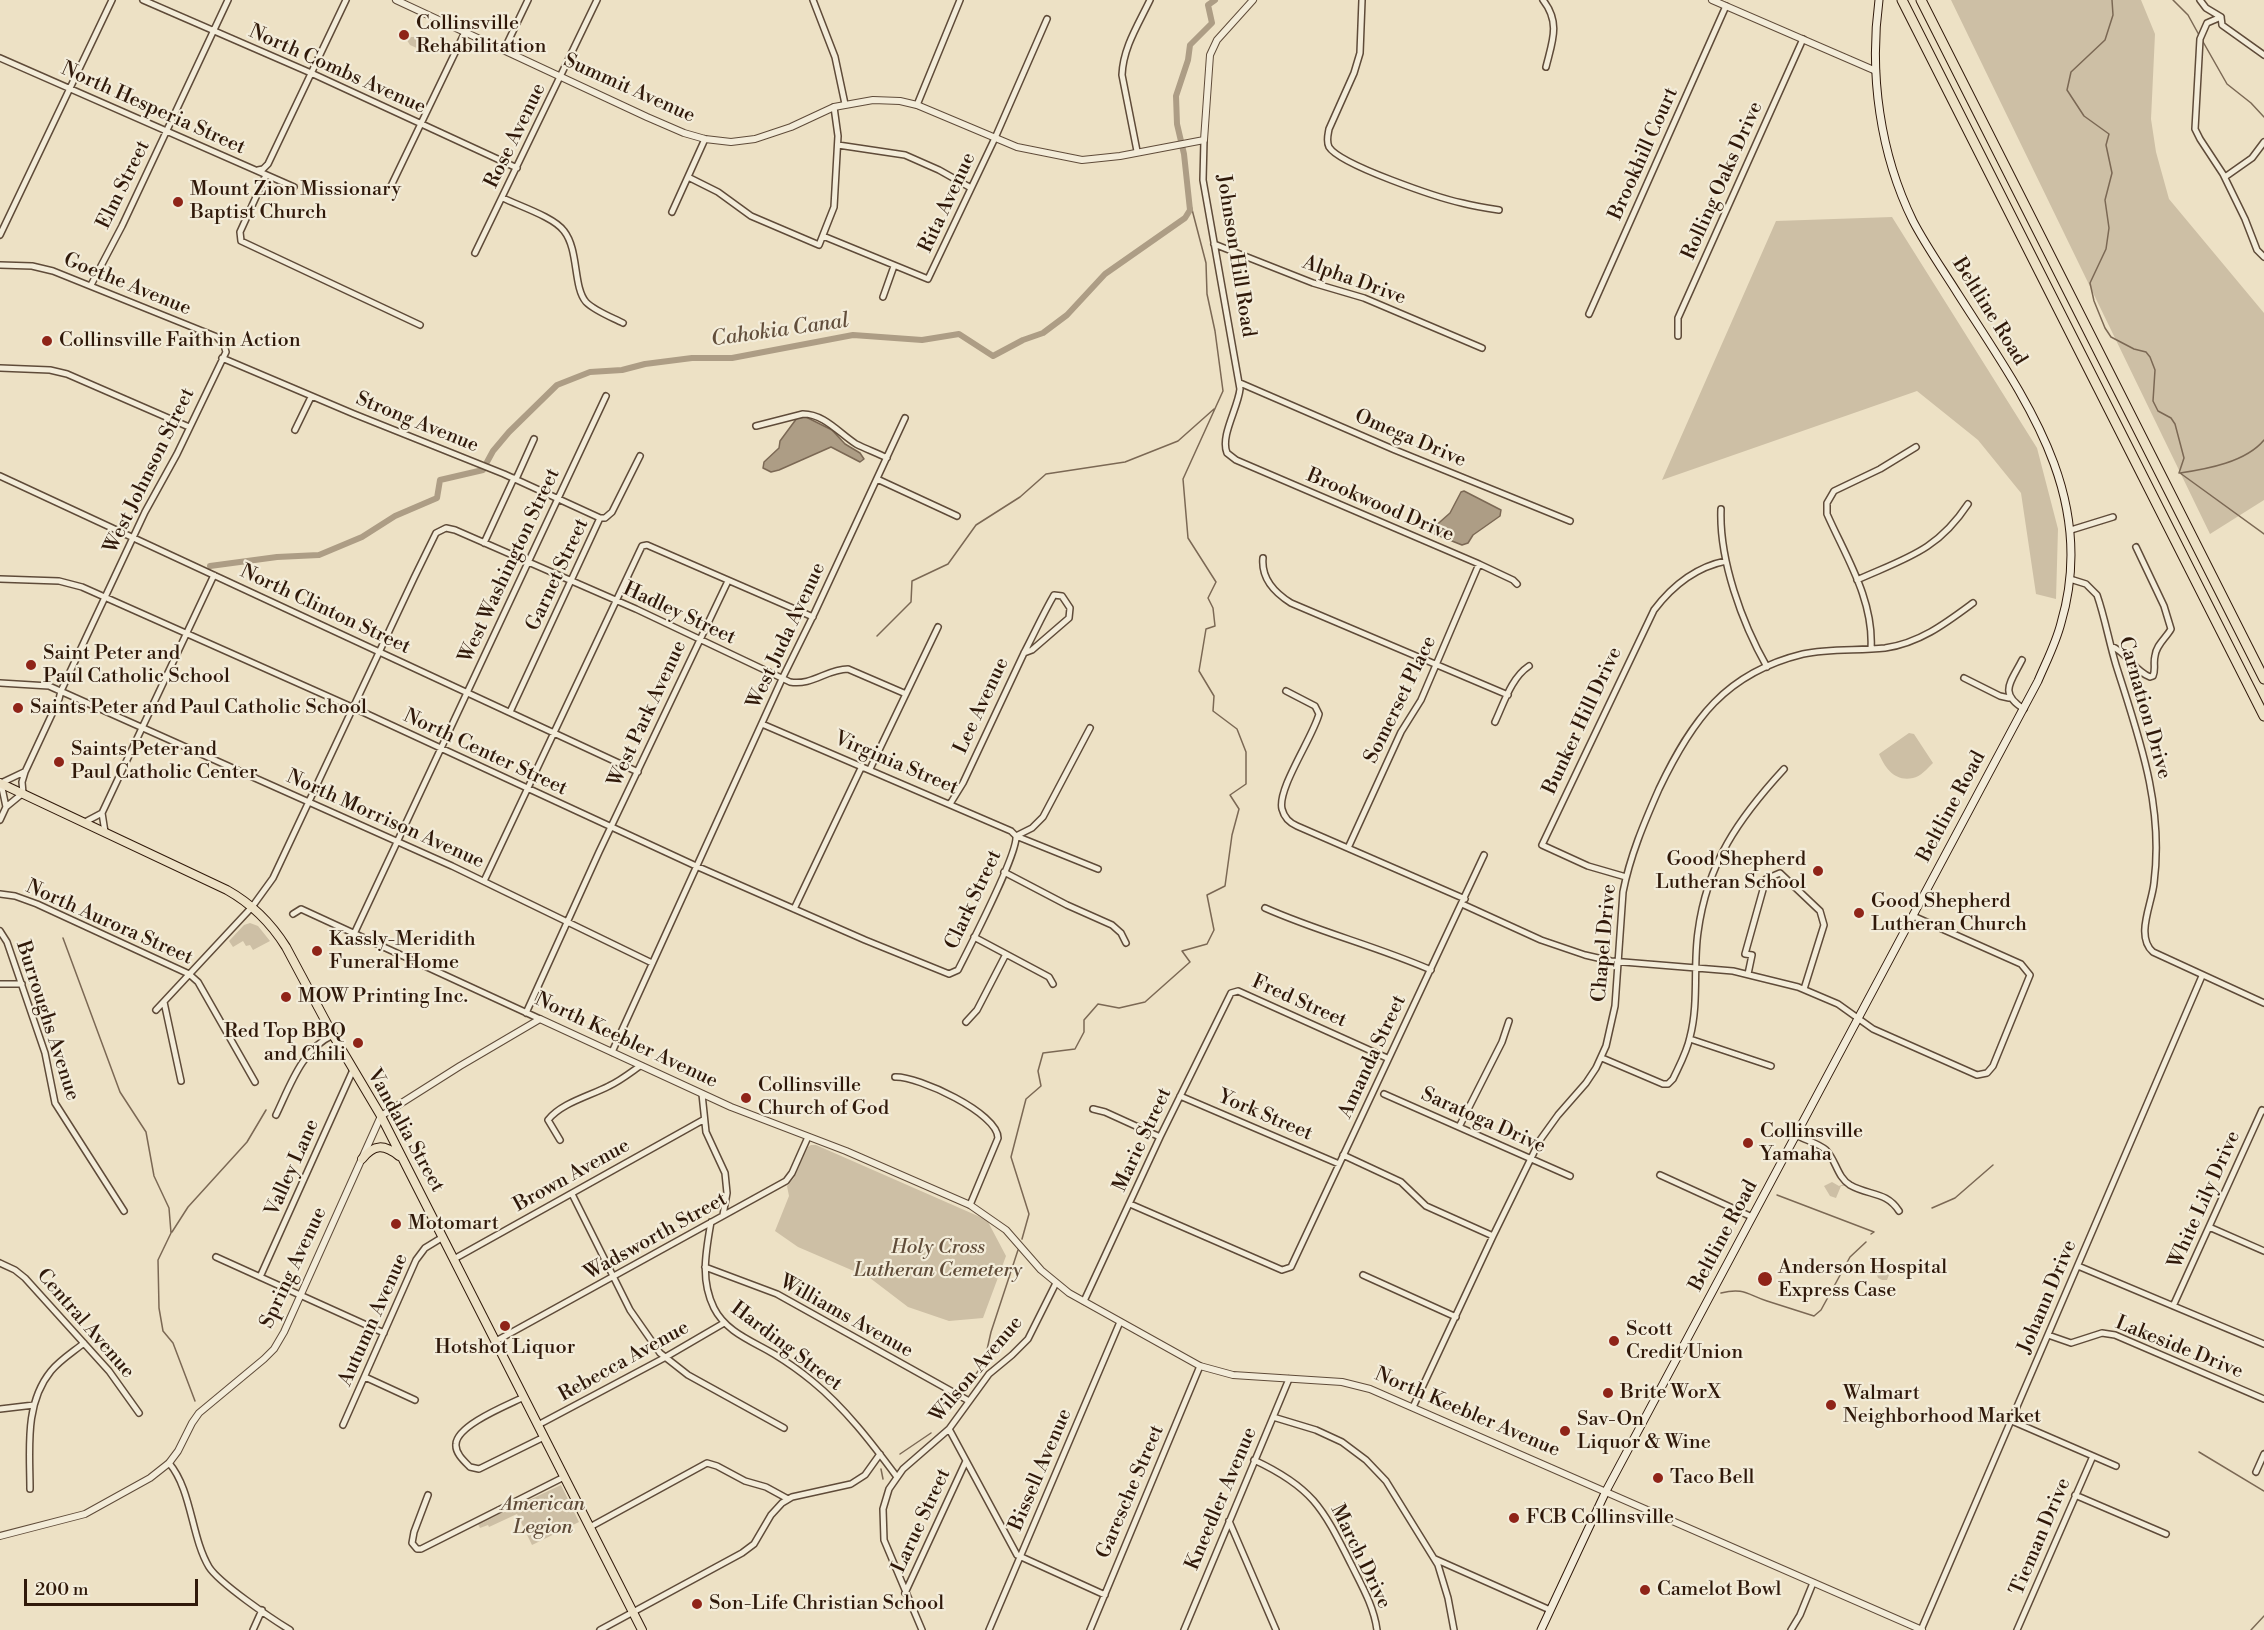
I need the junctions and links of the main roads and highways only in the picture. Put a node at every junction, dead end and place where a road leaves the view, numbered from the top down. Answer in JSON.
{"nodes":[{"id":1,"x":1879,"y":0,"type":"edge"},
{"id":2,"x":1902,"y":0,"type":"edge"},
{"id":3,"x":1921,"y":0,"type":"edge"},
{"id":4,"x":2264,"y":679,"type":"edge"},
{"id":5,"x":2264,"y":716,"type":"edge"},
{"id":6,"x":0,"y":783,"type":"edge"},
{"id":7,"x":402,"y":1158,"type":"junction"},
{"id":8,"x":362,"y":1159,"type":"road end"},
{"id":9,"x":642,"y":1630,"type":"edge"},
{"id":10,"x":1541,"y":1630,"type":"edge"}],
"edges":[{"from":1,"to":10,"type":"main road","name":"Beltline Road"},
{"from":2,"to":5,"type":"highway"},
{"from":3,"to":4,"type":"highway"},
{"from":6,"to":7,"type":"main road","name":"Vandalia Street"},
{"from":7,"to":8,"type":"main road"},
{"from":7,"to":9,"type":"main road","name":"Vandalia Street"}]}
